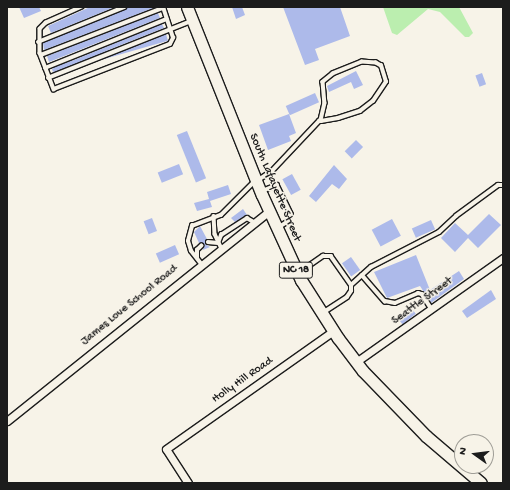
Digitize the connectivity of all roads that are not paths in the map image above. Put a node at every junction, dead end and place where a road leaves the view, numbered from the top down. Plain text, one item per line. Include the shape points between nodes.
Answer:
1 (82, 7) edge
2 (124, 7) edge
3 (163, 7) edge
4 (187, 7) edge
5 (167, 19) junction
6 (192, 21) junction
7 (171, 29) junction
8 (38, 42) junction
9 (41, 55) junction
10 (45, 68) junction
11 (48, 78) junction
12 (321, 121) junction
13 (258, 184) junction
14 (503, 185) edge
15 (269, 212) junction
16 (214, 216) junction
17 (277, 229) junction
18 (208, 242) dead end
19 (220, 245) junction
20 (201, 246) dead end
21 (503, 258) edge
22 (199, 261) junction
23 (298, 274) junction
24 (362, 274) junction
25 (351, 285) junction
26 (432, 309) junction
27 (322, 313) junction
28 (333, 331) junction
29 (356, 362) junction
30 (7, 421) edge
31 (188, 483) edge
32 (481, 483) edge

1 - 8 lane via 43,24
2 - 8 lane
3 - 5 lane
3 - 9 lane
4 - 6 main road, South Lafayette Street / NC 18
5 - 7 lane
5 - 10 lane
6 - 7 lane
6 - 13 main road, South Lafayette Street / NC 18
7 - 11 lane
7 - 11 lane via 173,38 170,44 59,89 54,89
8 - 9 lane
9 - 10 lane
10 - 11 lane
12 - 12 lane via 360,111 373,101 386,82 381,66 362,62 333,74 323,82 325,103
12 - 13 lane via 297,142
13 - 15 main road, South Lafayette Street / NC 18
13 - 16 lane via 221,215
13 - 17 lane via 277,185 291,214 288,222
14 - 24 lane via 498,185 439,232
15 - 17 main road, South Lafayette Street / NC 18
15 - 19 street, James Love School Road
16 - 19 lane
16 - 22 lane via 198,223 189,232 191,251
17 - 23 main road, South Lafayette Street / NC 18
18 - 19 lane
19 - 22 street, James Love School Road
20 - 22 lane via 197,250
21 - 26 street, Seattle Street
22 - 30 street, James Love School Road
23 - 25 lane via 328,255
23 - 27 main road, South Lafayette Street / NC 18
24 - 25 lane
24 - 26 lane via 385,300 395,303 418,293 422,294
25 - 27 lane via 351,291 347,296
26 - 29 street, Seattle Street
27 - 28 main road, South Lafayette Street / NC 18
28 - 29 main road, South Lafayette Street / NC 18
28 - 31 street, Holly Hill Road via 166,449
29 - 32 main road, South Lafayette Street / NC 18 via 426,436

